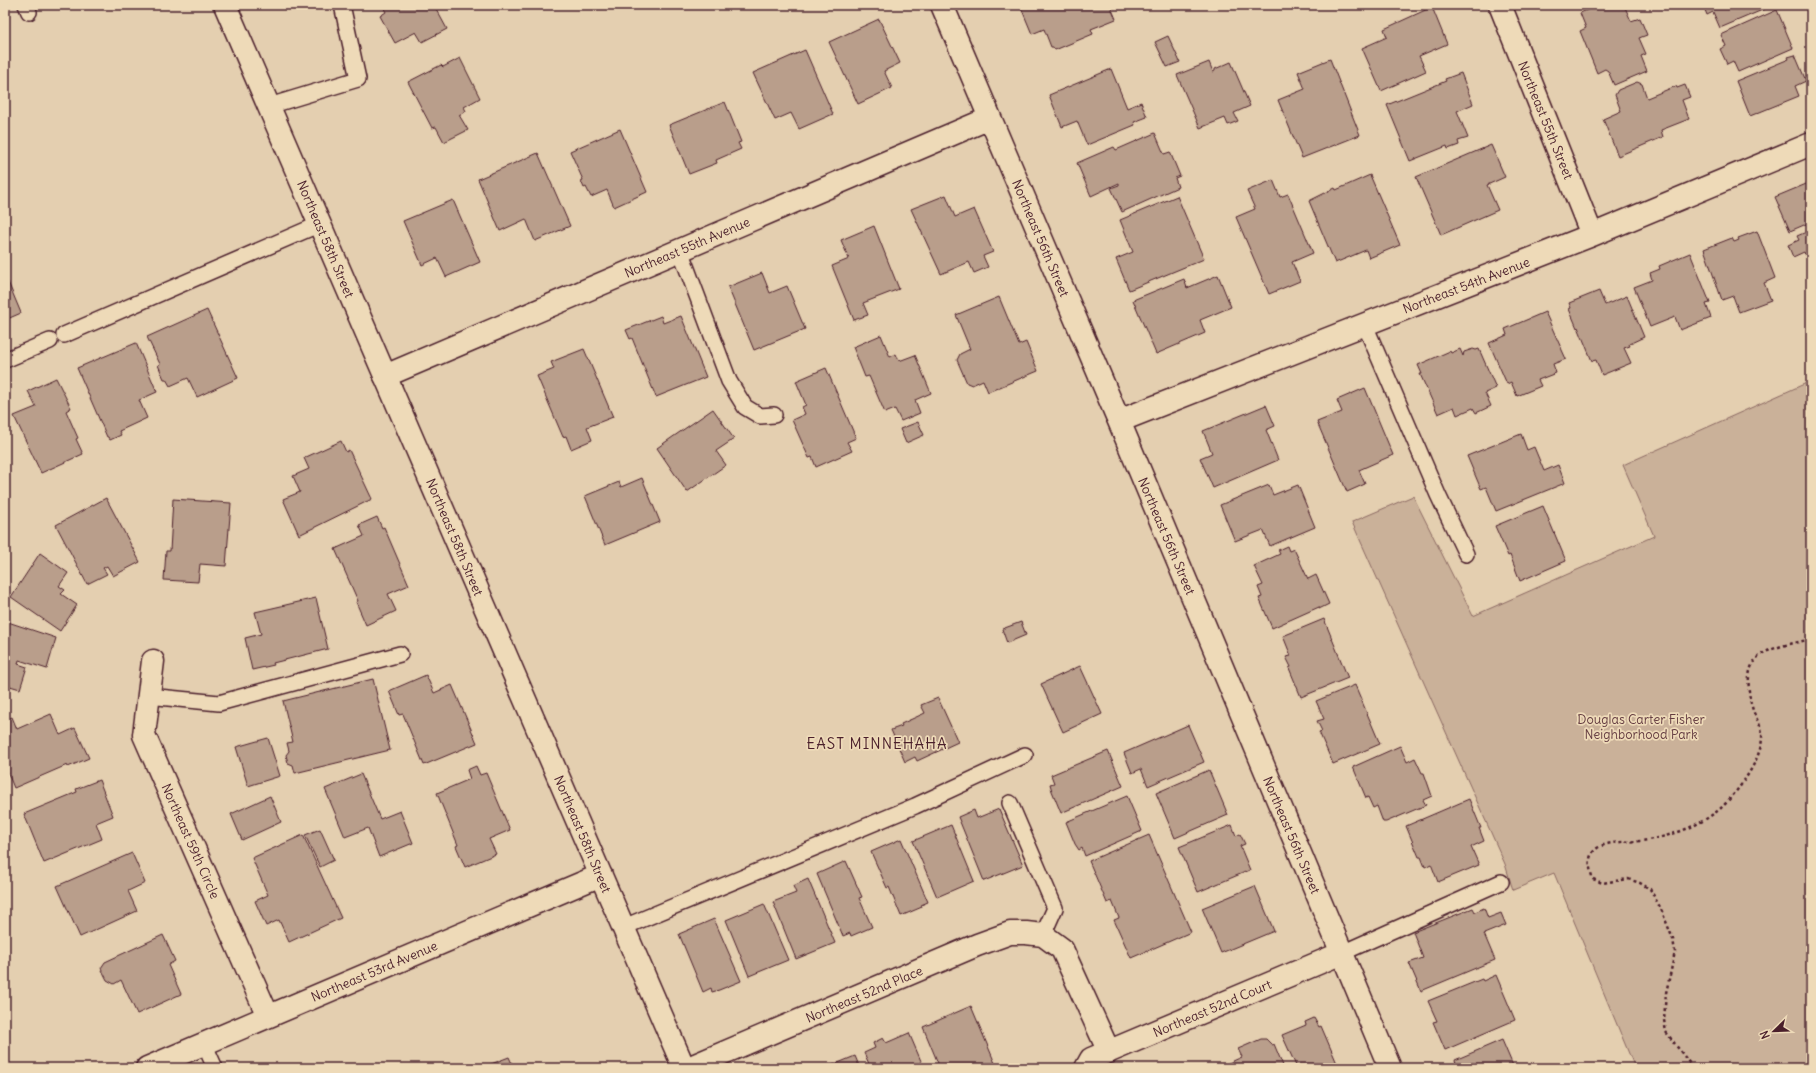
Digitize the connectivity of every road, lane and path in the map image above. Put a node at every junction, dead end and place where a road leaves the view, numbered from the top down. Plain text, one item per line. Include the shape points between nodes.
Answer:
1 (225, 5) edge
2 (342, 5) edge
3 (942, 5) edge
4 (1500, 5) edge
5 (269, 106) junction
6 (990, 118) junction
7 (1811, 144) edge
8 (320, 224) junction
9 (1592, 235) junction
10 (680, 250) junction
11 (1365, 325) junction
12 (64, 336) dead end
13 (50, 341) dead end
14 (5, 360) edge
15 (385, 376) junction
16 (774, 415) dead end
17 (1119, 421) junction
18 (1466, 554) dead end
19 (1811, 639) edge
20 (400, 654) dead end
21 (152, 661) dead end
22 (148, 696) junction
23 (1025, 755) dead end
24 (1010, 802) dead end
25 (601, 875) junction
26 (1501, 882) dead end
27 (624, 927) junction
28 (1043, 935) junction
29 (1342, 953) junction
30 (268, 1016) junction
31 (204, 1043) junction
32 (1109, 1052) junction
33 (147, 1068) edge
34 (216, 1068) edge
35 (684, 1068) edge
36 (688, 1068) edge
37 (1086, 1068) edge
38 (1390, 1068) edge
39 (1693, 1068) edge

1 - 5 street, Northeast 58th Street
2 - 5 lane via 358,79
3 - 6 street, Northeast 56th Street
4 - 9 street, Northeast 55th Street
5 - 8 street, Northeast 58th Street
6 - 10 street, Northeast 55th Avenue
6 - 17 street, Northeast 56th Street
7 - 9 street, Northeast 54th Avenue
8 - 12 lane
8 - 15 street, Northeast 58th Street
9 - 11 street, Northeast 54th Avenue
10 - 15 street, Northeast 55th Avenue
10 - 16 lane via 729,381 745,407 760,416
11 - 17 street, Northeast 54th Avenue
11 - 18 lane
13 - 14 lane
15 - 25 street, Northeast 58th Street
17 - 29 street, Northeast 56th Street
19 - 39 path via 1766,651 1756,658 1750,670 1752,709 1762,732 1760,750 1751,771 1722,807 1703,822 1675,833 1611,844 1598,848 1590,855 1589,869 1593,879 1602,883 1628,879 1640,883 1650,890 1661,909 1673,939 1675,952 1666,993 1666,1032
20 - 22 lane via 219,703
21 - 22 street, Northeast 59th Circle
22 - 30 street, Northeast 59th Circle via 144,735
23 - 27 lane via 915,806
24 - 28 lane via 1055,908
25 - 27 street, Northeast 58th Street
25 - 30 street, Northeast 53rd Avenue
26 - 29 lane
27 - 35 street, Northeast 58th Street
28 - 32 street via 1062,948
28 - 36 street, Northeast 52nd Place via 1010,933 977,945
29 - 32 street, Northeast 52nd Court
29 - 38 street, Northeast 56th Street
30 - 31 street, Northeast 53rd Avenue
31 - 33 street, Northeast 53rd Avenue
31 - 34 lane
32 - 37 street, Northeast 52nd Court via 1091,1059

